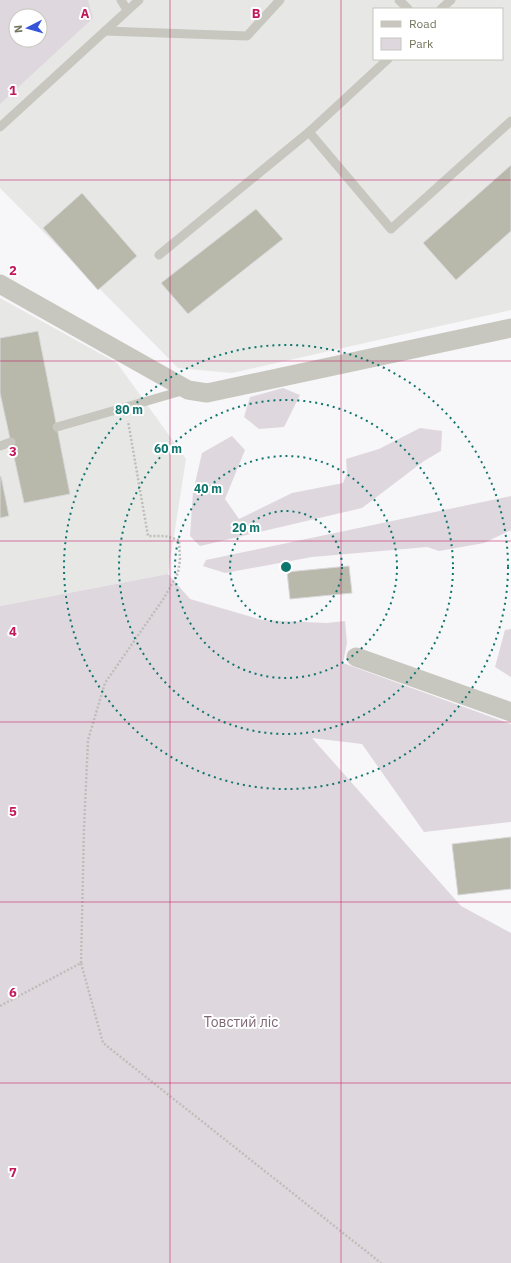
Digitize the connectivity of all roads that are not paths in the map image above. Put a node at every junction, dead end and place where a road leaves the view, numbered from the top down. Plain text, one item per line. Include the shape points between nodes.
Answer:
1 (121, 0) edge
2 (139, 0) edge
3 (280, 0) edge
4 (399, 0) edge
5 (451, 0) edge
6 (407, 8) edge
7 (442, 8) edge
8 (127, 10) junction
9 (105, 31) junction
10 (387, 60) edge
11 (510, 124) edge
12 (0, 127) edge
13 (310, 132) junction
14 (159, 255) dead end
15 (0, 284) edge
16 (511, 328) edge
17 (188, 390) junction
18 (57, 427) dead end
19 (10, 442) dead end
20 (0, 446) edge
21 (356, 657) dead end
22 (511, 712) edge

1 - 8 lane
2 - 8 lane
3 - 9 lane via 247,36
4 - 6 lane
5 - 7 lane
8 - 9 lane
9 - 12 lane
10 - 13 lane
11 - 13 lane via 391,229
13 - 14 lane
15 - 17 street
16 - 17 street via 207,393
17 - 18 lane
19 - 20 lane
21 - 22 street

